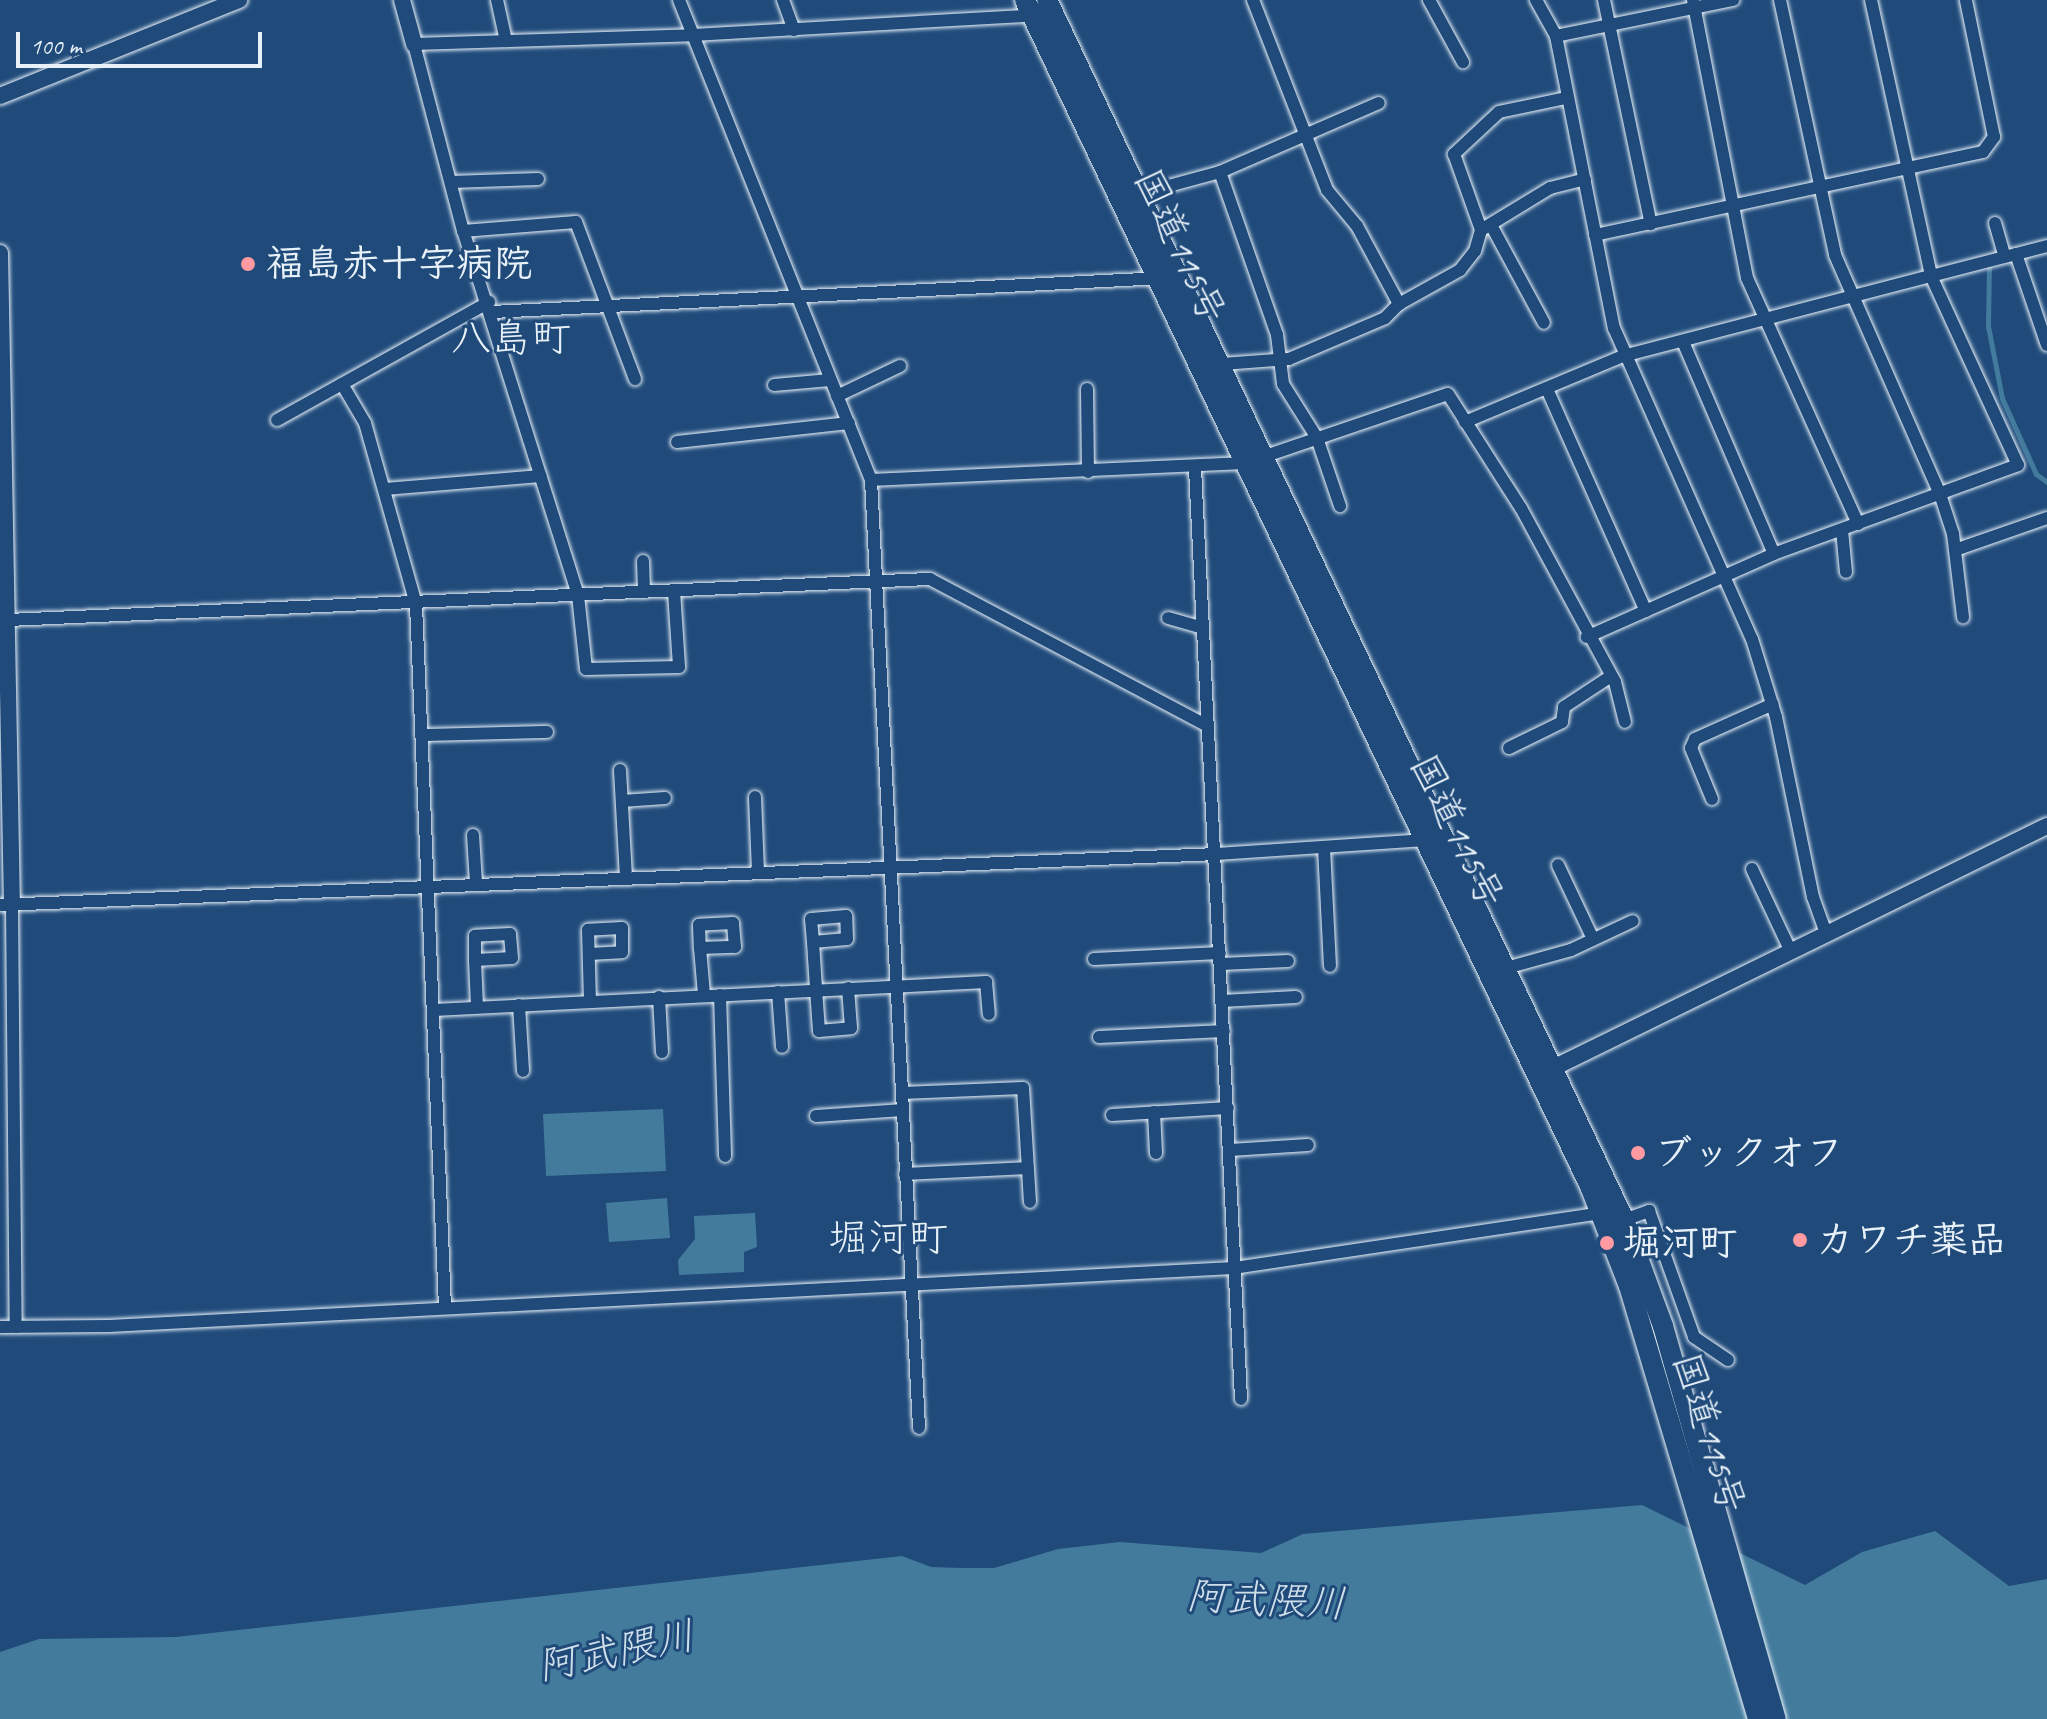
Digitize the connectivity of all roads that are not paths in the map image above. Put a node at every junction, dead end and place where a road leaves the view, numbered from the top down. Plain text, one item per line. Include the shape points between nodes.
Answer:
1 (238, 0) edge
2 (402, 0) edge
3 (497, 0) edge
4 (679, 0) edge
5 (783, 0) edge
6 (1253, 0) edge
7 (1429, 0) edge
8 (1536, 0) edge
9 (1604, 0) edge
10 (1733, 0) edge
11 (1780, 0) edge
12 (1871, 0) edge
13 (1966, 0) edge
14 (1694, 3) edge
15 (1039, 7) edge
16 (1610, 25) junction
17 (794, 30) junction
18 (693, 35) junction
19 (1556, 36) junction
20 (506, 41) junction
21 (414, 44) junction
22 (1463, 62) dead end
23 (0, 96) edge
24 (1566, 98) junction
25 (1379, 103) dead end
26 (1308, 135) junction
27 (1909, 167) junction
28 (1220, 172) junction
29 (538, 179) dead end
30 (1585, 179) junction
31 (451, 182) junction
32 (1818, 186) junction
33 (1139, 194) junction
34 (1733, 207) junction
35 (1995, 223) dead end
36 (1651, 224) junction
37 (1486, 228) junction
38 (463, 231) junction
39 (1595, 235) junction
40 (2047, 246) edge
41 (0, 253) edge
42 (2010, 256) junction
43 (1168, 276) junction
44 (1931, 276) junction
45 (798, 295) junction
46 (1850, 297) junction
47 (1399, 304) junction
48 (491, 307) junction
49 (608, 309) junction
50 (1767, 321) junction
51 (1544, 323) dead end
52 (1684, 344) junction
53 (2047, 345) edge
54 (1280, 356) junction
55 (1623, 356) junction
56 (1222, 364) junction
57 (900, 366) dead end
58 (635, 379) dead end
59 (830, 380) junction
60 (342, 384) junction
61 (774, 385) dead end
62 (1087, 389) dead end
63 (1547, 389) junction
64 (837, 396) junction
65 (277, 420) dead end
66 (1465, 422) junction
67 (849, 423) junction
68 (1317, 438) junction
69 (677, 442) dead end
70 (1255, 460) junction
71 (1195, 468) junction
72 (1088, 472) junction
73 (540, 476) junction
74 (871, 480) junction
75 (385, 489) junction
76 (1941, 497) junction
77 (1340, 506) dead end
78 (2047, 518) edge
79 (1858, 524) junction
80 (1842, 530) junction
81 (1955, 550) junction
82 (1774, 554) junction
83 (643, 561) dead end
84 (1846, 572) dead end
85 (1725, 578) junction
86 (878, 579) junction
87 (674, 591) junction
88 (644, 592) junction
89 (578, 595) junction
90 (416, 604) junction
91 (1646, 611) junction
92 (1963, 617) dead end
93 (1168, 618) dead end
94 (8, 620) junction
95 (1203, 628) junction
96 (1587, 637) junction
97 (1611, 676) junction
98 (1773, 704) junction
99 (1625, 722) dead end
100 (1208, 726) junction
101 (547, 732) dead end
102 (422, 735) junction
103 (1509, 748) dead end
104 (620, 770) dead end
105 (755, 797) dead end
106 (665, 798) dead end
107 (1712, 799) dead end
108 (622, 801) junction
109 (2047, 826) edge
110 (473, 835) dead end
111 (1433, 838) junction
112 (1324, 848) junction
113 (1215, 854) junction
114 (1558, 865) dead end
115 (889, 867) junction
116 (1752, 869) dead end
117 (758, 871) junction
118 (626, 879) junction
119 (476, 883) junction
120 (429, 885) junction
121 (6, 905) edge
122 (1633, 921) dead end
123 (1827, 936) junction
124 (1593, 939) junction
125 (813, 942) dead end
126 (700, 948) dead end
127 (1791, 952) junction
128 (589, 954) dead end
129 (1220, 958) junction
130 (1094, 959) dead end
131 (475, 960) dead end
132 (1288, 961) dead end
133 (1330, 966) dead end
134 (1506, 968) junction
135 (897, 985) junction
136 (848, 988) junction
137 (816, 989) junction
138 (778, 992) junction
139 (704, 995) junction
140 (720, 995) junction
141 (659, 997) junction
142 (1296, 997) dead end
143 (590, 1001) junction
144 (1222, 1001) junction
145 (519, 1005) junction
146 (477, 1006) junction
147 (434, 1010) junction
148 (989, 1014) dead end
149 (1224, 1031) junction
150 (1099, 1037) dead end
151 (782, 1047) dead end
152 (662, 1052) dead end
153 (523, 1071) dead end
154 (1545, 1072) junction
155 (902, 1093) junction
156 (1228, 1108) junction
157 (903, 1110) junction
158 (1154, 1112) junction
159 (1112, 1115) dead end
160 (816, 1116) dead end
161 (1308, 1145) dead end
162 (1230, 1150) junction
163 (1156, 1153) dead end
164 (725, 1156) dead end
165 (1028, 1168) junction
166 (905, 1174) junction
167 (1030, 1202) dead end
168 (1600, 1213) junction
169 (1624, 1220) junction
170 (1234, 1268) junction
171 (910, 1286) junction
172 (445, 1308) junction
173 (0, 1327) edge
174 (16, 1327) junction
175 (1728, 1360) dead end
176 (1670, 1384) junction
177 (1241, 1399) dead end
178 (919, 1428) dead end
179 (1758, 1719) edge
180 (1776, 1719) edge

1 - 23 street
2 - 21 street
3 - 20 street
4 - 18 street
5 - 17 street
6 - 26 street
7 - 22 street
8 - 19 street
9 - 16 street
10 - 14 street
11 - 32 street
12 - 27 street
13 - 27 street via 1994,137 1983,152
14 - 16 street
14 - 34 street
15 - 17 street
15 - 33 highway, 国道115号
15 - 43 highway, 国道115号
16 - 19 street
16 - 36 street
17 - 18 street
18 - 20 street
18 - 45 street
19 - 24 street
20 - 21 street
21 - 31 street
24 - 30 street
24 - 37 street via 1499,112 1454,154
25 - 26 street
26 - 28 street
26 - 47 street via 1327,190 1357,226
27 - 32 street
27 - 44 street
28 - 33 street
28 - 54 street
29 - 31 street
30 - 37 street via 1550,188
30 - 39 street
31 - 38 street
32 - 34 street
32 - 46 street
33 - 43 highway, 国道115号
34 - 36 street
34 - 50 street via 1747,278
35 - 42 street
36 - 39 street
37 - 47 street via 1460,270
37 - 51 street
38 - 48 street
38 - 49 street via 576,222
39 - 55 street
40 - 42 street
41 - 94 street
42 - 44 street
42 - 53 street
43 - 45 street
43 - 56 highway, 国道115号
43 - 70 highway, 国道115号
44 - 46 street
44 - 76 street via 2018,465
45 - 49 street
45 - 59 street
46 - 50 street
46 - 76 street
47 - 54 street via 1385,318 1336,341 1289,359
48 - 49 street
48 - 60 street
48 - 73 street
49 - 58 street
50 - 52 street
50 - 79 street
52 - 55 street
52 - 82 street
54 - 56 street
54 - 68 street via 1283,384
55 - 63 street
55 - 85 street
56 - 70 highway, 国道115号
57 - 64 street
59 - 61 street
59 - 64 street
60 - 65 street
60 - 75 street via 365,423
62 - 72 street
63 - 66 street
63 - 91 street
64 - 67 street
66 - 68 street via 1448,394
66 - 96 street via 1521,508
67 - 69 street
67 - 74 street
68 - 70 street
68 - 77 street
70 - 71 street
70 - 111 highway, 国道115号
71 - 72 street
71 - 95 street
72 - 74 street
73 - 75 street
73 - 89 street
74 - 86 street
75 - 90 street
76 - 79 street
76 - 81 street
78 - 81 street
79 - 80 street
80 - 82 street
80 - 84 street
81 - 92 street
82 - 85 street
83 - 88 street
85 - 91 street
85 - 98 street
86 - 87 street
86 - 100 street via 930,579
86 - 115 street
87 - 88 street
87 - 89 street via 679,667 586,669
88 - 89 street
89 - 90 street
90 - 94 street
90 - 102 street
91 - 96 street
93 - 95 street
94 - 121 street
95 - 100 street
96 - 97 street
97 - 99 street
97 - 103 street via 1564,707 1562,722
98 - 107 street via 1695,739 1691,748
98 - 123 street via 1813,897
100 - 113 street
101 - 102 street
102 - 120 street
104 - 108 street
105 - 117 street
106 - 108 street
108 - 118 street
109 - 123 street
110 - 119 street
111 - 112 street
111 - 134 highway, 国道115号
111 - 154 highway, 国道115号
112 - 113 street
112 - 133 street
113 - 115 street
113 - 129 street
114 - 124 street
115 - 117 street
115 - 135 street
116 - 127 street
117 - 118 street
118 - 119 street
119 - 120 street
120 - 121 street
120 - 147 street
121 - 174 street
122 - 124 street
123 - 127 street
124 - 134 street
125 - 137 street
126 - 139 street
127 - 154 street
128 - 143 street
129 - 130 street
129 - 132 street
129 - 144 street
131 - 146 street
134 - 154 highway, 国道115号
135 - 136 street
135 - 148 street via 986,982
135 - 155 street
136 - 137 street
136 - 137 street via 851,1028 819,1031
137 - 138 street
138 - 140 street
138 - 151 street
139 - 140 street
139 - 141 street
140 - 164 street
141 - 143 street
141 - 152 street
142 - 144 street
143 - 145 street
144 - 149 street
145 - 146 street
145 - 153 street
146 - 147 street
147 - 172 street
149 - 150 street
149 - 156 street
154 - 168 highway, 国道115号
154 - 169 highway, 国道115号
155 - 157 street
155 - 165 street via 1023,1088
156 - 158 street
156 - 162 street
157 - 160 street
157 - 166 street
158 - 159 street
158 - 163 street
161 - 162 street
162 - 170 street
165 - 166 street
165 - 167 street
166 - 171 street
168 - 170 street
168 - 176 highway, 国道115号
169 - 175 street via 1649,1211 1694,1337
169 - 176 highway, 国道115号
170 - 171 street
170 - 177 street
171 - 172 street
171 - 178 street
172 - 174 street
173 - 174 street
176 - 179 highway, 国道115号
176 - 180 highway, 国道115号

